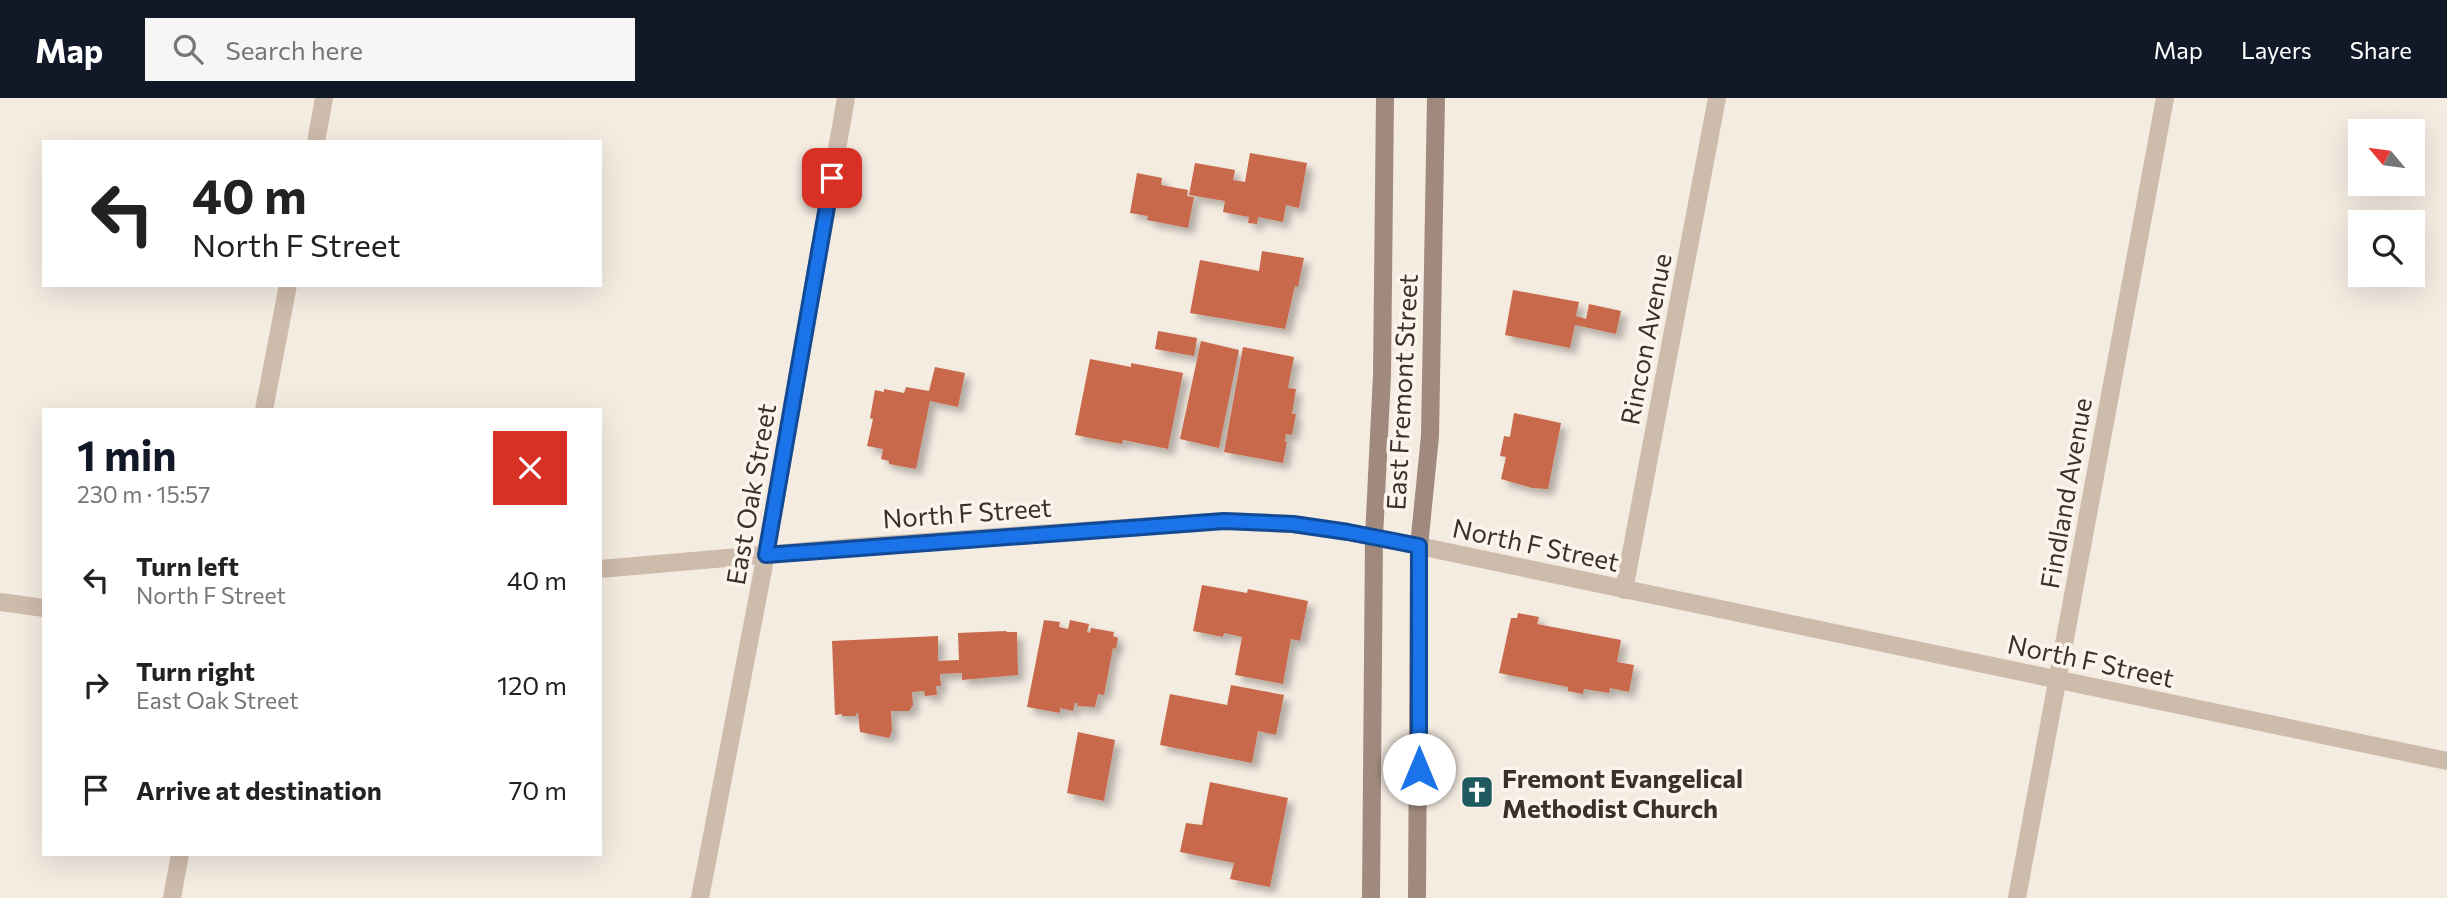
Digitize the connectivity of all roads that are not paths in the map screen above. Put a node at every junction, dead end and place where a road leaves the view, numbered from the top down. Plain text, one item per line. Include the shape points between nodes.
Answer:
1 (324, 98) edge
2 (846, 98) edge
3 (1385, 98) edge
4 (1436, 98) edge
5 (1717, 98) edge
6 (2165, 98) edge
7 (316, 140) edge
8 (288, 287) edge
9 (264, 408) edge
10 (1374, 537) junction
11 (1419, 546) junction
12 (766, 555) junction
13 (602, 569) edge
14 (1624, 590) junction
15 (0, 602) edge
16 (42, 608) edge
17 (2057, 680) junction
18 (2447, 761) edge
19 (180, 856) edge
20 (172, 898) edge
21 (700, 898) edge
22 (1371, 898) edge
23 (1417, 898) edge
24 (2017, 898) edge

1 - 7 street
2 - 12 street, East Oak Street
3 - 10 main road, East Fremont Street via 1382,375
4 - 11 main road, East Fremont Street via 1430,436
5 - 14 street, Rincon Avenue
6 - 17 street, Findland Avenue
8 - 9 street
10 - 11 street, North F Street
10 - 12 street, North F Street via 1293,524 1224,521
10 - 22 main road, East Fremont Street
11 - 14 street, North F Street
11 - 23 main road, East Fremont Street
12 - 13 street, North F Street
12 - 21 street, East Oak Street
14 - 17 street, North F Street
15 - 16 street
17 - 18 street, North F Street
17 - 24 street, Findland Avenue
19 - 20 street

